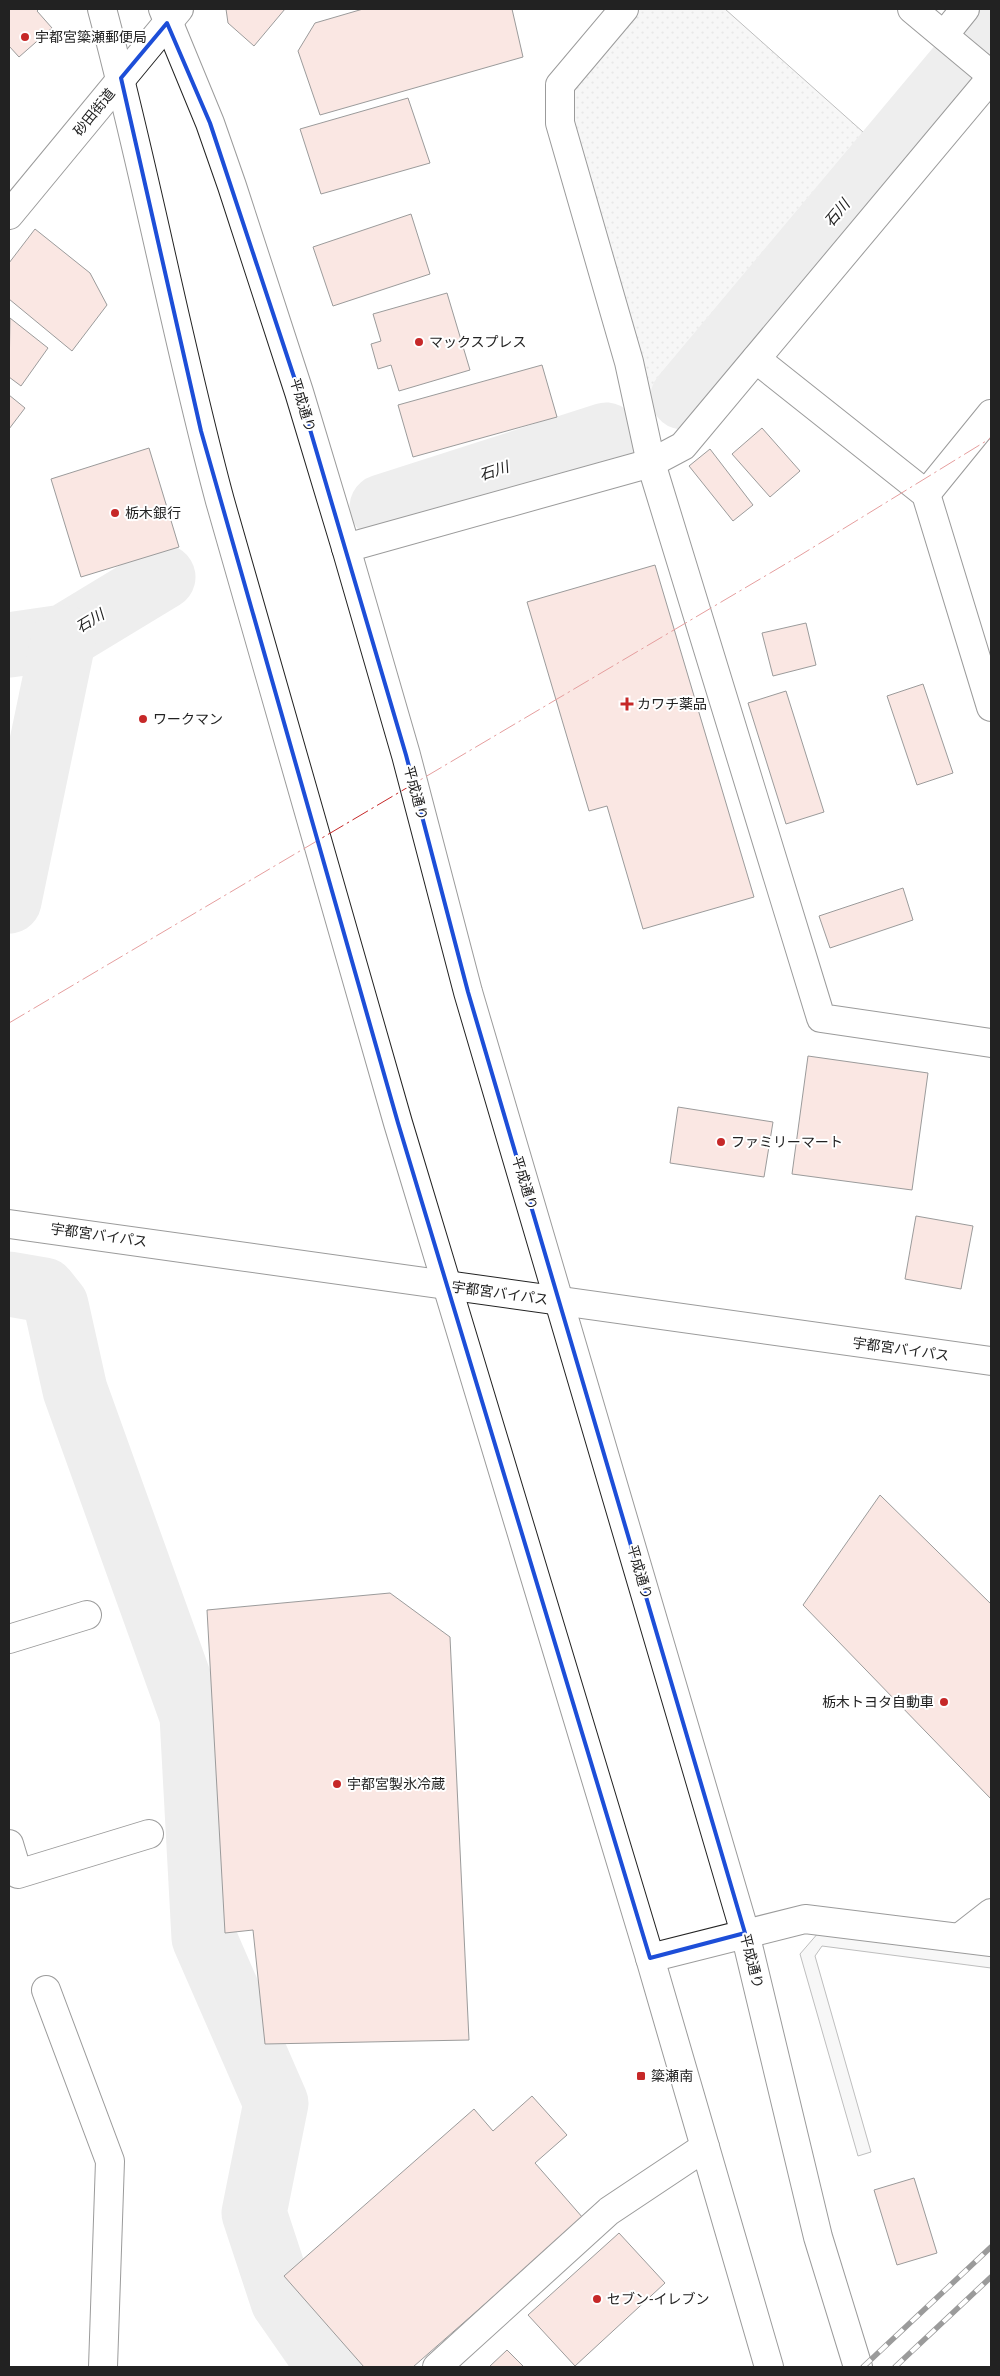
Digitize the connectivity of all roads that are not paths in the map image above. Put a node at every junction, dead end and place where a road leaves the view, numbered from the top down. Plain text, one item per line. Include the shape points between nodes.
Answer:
1 (102, 9) edge
2 (624, 9) edge
3 (912, 9) edge
4 (965, 9) edge
5 (170, 14) edge
6 (944, 35) junction
7 (991, 76) edge
8 (121, 78) junction
9 (9, 215) edge
10 (756, 359) junction
11 (991, 414) edge
12 (651, 463) junction
13 (926, 494) junction
14 (346, 548) junction
15 (991, 707) edge
16 (991, 1044) edge
17 (9, 1224) edge
18 (446, 1285) junction
19 (560, 1302) junction
20 (991, 1361) edge
21 (87, 1615) dead end
22 (9, 1639) edge
23 (149, 1834) dead end
24 (9, 1844) edge
25 (991, 1913) edge
26 (745, 1933) junction
27 (959, 1938) junction
28 (991, 1942) edge
29 (650, 1958) junction
30 (46, 1990) dead end
31 (705, 2147) junction
32 (103, 2367) edge
33 (437, 2367) edge
34 (769, 2367) edge
35 (858, 2367) edge

1 - 8 main road
2 - 12 main road via 560,85 560,123 629,362
3 - 6 main road
4 - 6 main road
5 - 8 main road, 砂田街道
5 - 14 main road, 平成通り via 232,186
6 - 7 main road
7 - 10 main road
8 - 9 main road, 砂田街道
8 - 18 main road via 201,431
10 - 12 main road via 683,446
10 - 13 main road
11 - 13 main road
12 - 14 main road
12 - 16 main road via 821,1018
13 - 15 main road
14 - 19 main road, 平成通り via 406,755 468,992
17 - 18 main road, 宇都宮バイパス
18 - 19 main road, 宇都宮バイパス
18 - 29 main road
19 - 20 main road, 宇都宮バイパス
19 - 26 main road, 平成通り
21 - 22 main road
23 - 24 main road via 18,1874
25 - 27 main road
26 - 27 main road via 805,1919
26 - 29 main road
26 - 35 main road, 平成通り via 818,2237
27 - 28 main road
29 - 31 main road
30 - 32 main road via 110,2161
31 - 33 main road via 609,2211
31 - 34 main road

